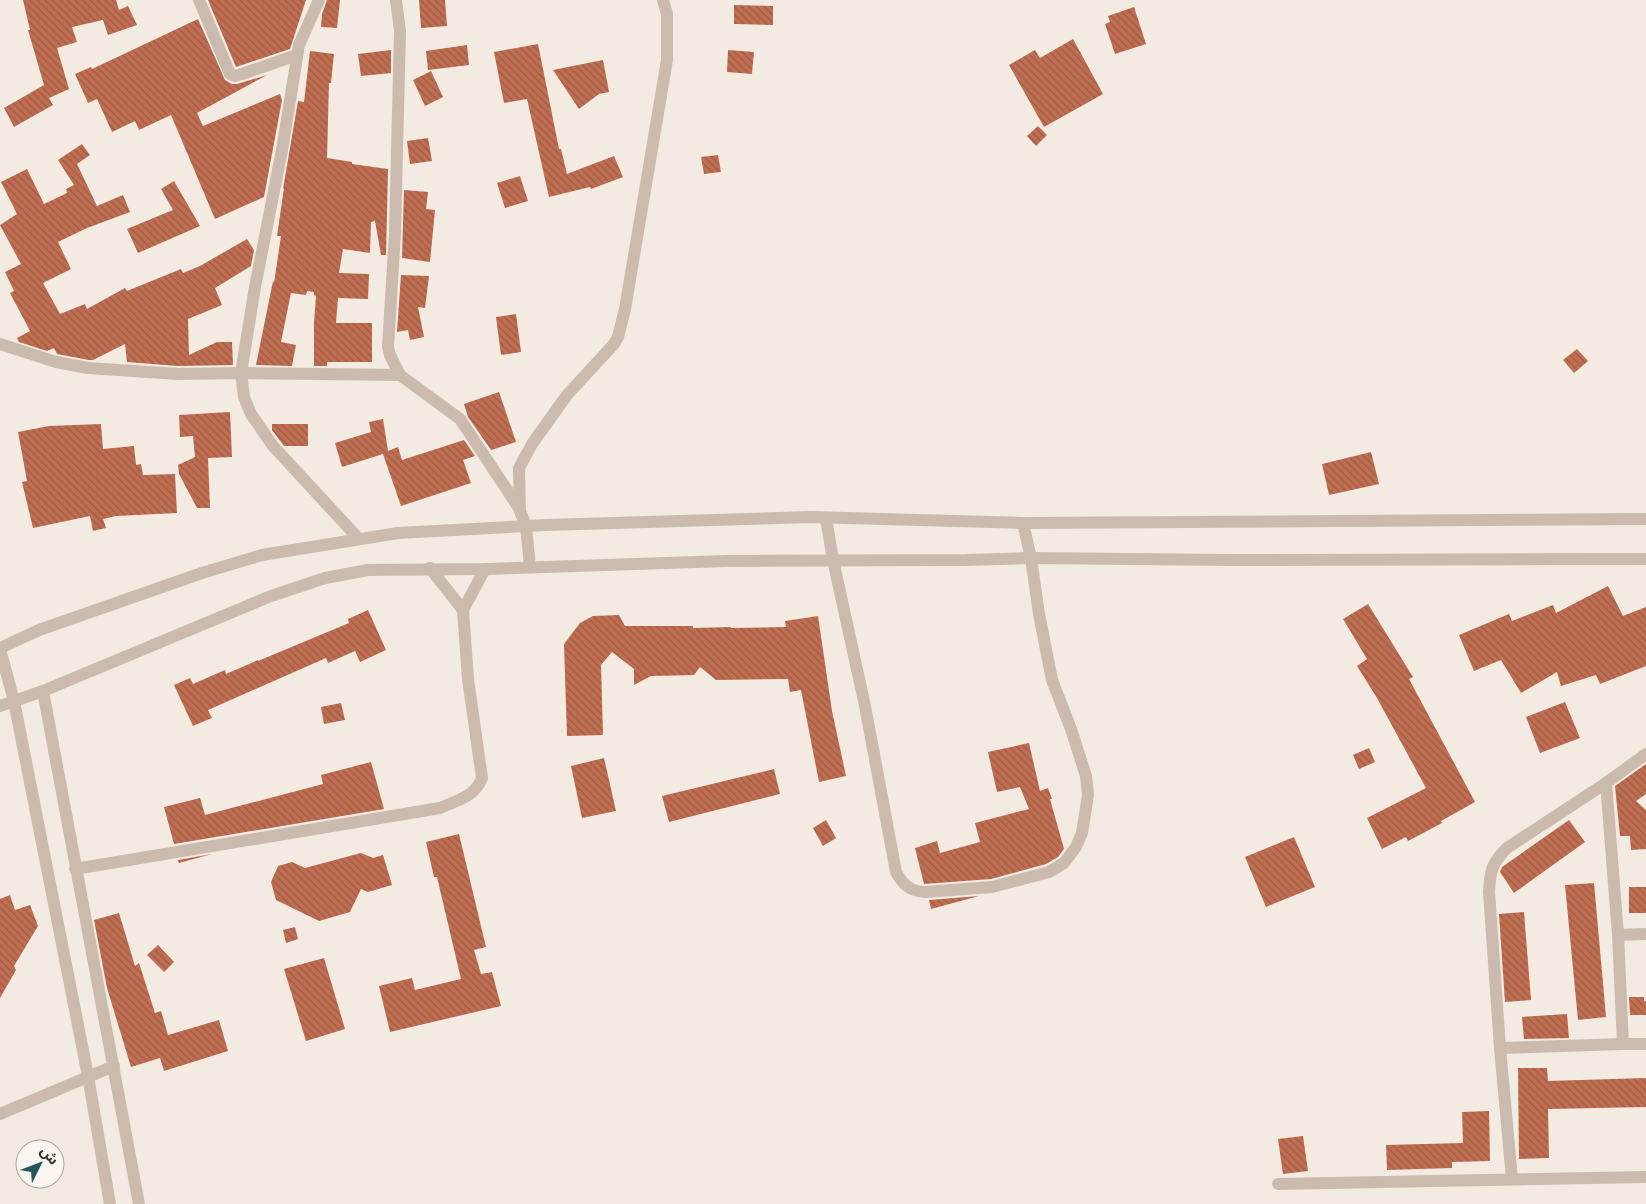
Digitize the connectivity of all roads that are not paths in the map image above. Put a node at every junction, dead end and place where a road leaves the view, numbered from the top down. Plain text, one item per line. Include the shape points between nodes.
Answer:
1 (199, 0) edge
2 (319, 0) edge
3 (396, 0) edge
4 (663, 0) edge
5 (297, 55) junction
6 (0, 344) edge
7 (241, 373) junction
8 (400, 375) junction
9 (520, 511) junction
10 (826, 518) junction
11 (1646, 519) edge
12 (1023, 523) junction
13 (526, 526) junction
14 (359, 539) junction
15 (1031, 558) junction
16 (1646, 559) edge
17 (833, 560) junction
18 (530, 567) junction
19 (430, 568) junction
20 (485, 569) junction
21 (463, 610) junction
22 (0, 648) edge
23 (43, 691) junction
24 (14, 701) junction
25 (0, 706) edge
26 (1646, 754) edge
27 (1606, 783) junction
28 (75, 870) junction
29 (1646, 934) edge
30 (1618, 935) junction
31 (1624, 1044) junction
32 (1646, 1044) edge
33 (1500, 1048) junction
34 (114, 1066) junction
35 (88, 1076) junction
36 (0, 1114) edge
37 (1646, 1176) edge
38 (1512, 1179) junction
39 (1278, 1184) dead end
40 (110, 1204) edge
41 (139, 1204) edge

1 - 5 street via 230,74 235,76
2 - 5 street
3 - 8 street via 400,31 395,233 388,346
4 - 9 street via 667,14 667,60 618,337 567,395 532,444 520,468
5 - 7 street
6 - 7 street via 56,362 88,368 178,374
7 - 8 street
7 - 14 street via 247,405 273,446
8 - 9 street via 460,419
9 - 13 street
10 - 12 street
10 - 13 street
10 - 17 street
11 - 12 street
12 - 15 street
13 - 14 street via 398,532
13 - 18 street
14 - 22 street via 262,555 202,573 39,630
15 - 16 street
15 - 17 street
15 - 17 street via 1052,680 1086,776 1088,795 1082,833 1064,863 1049,872 992,887 925,892 907,887 896,872
17 - 18 street
18 - 20 street
19 - 20 street
19 - 21 street
19 - 23 street via 368,570 325,578 271,596
20 - 21 street
21 - 28 street via 468,679 482,778 472,794 440,808
22 - 24 street
23 - 24 street
23 - 28 street
24 - 25 street
24 - 35 street
26 - 27 street
27 - 30 street
27 - 33 street via 1506,848 1490,873
28 - 34 street
29 - 30 street
30 - 31 street
31 - 32 street
31 - 33 street
33 - 38 street
34 - 35 street
34 - 41 street
35 - 36 street
35 - 40 street
37 - 38 street
38 - 39 street

